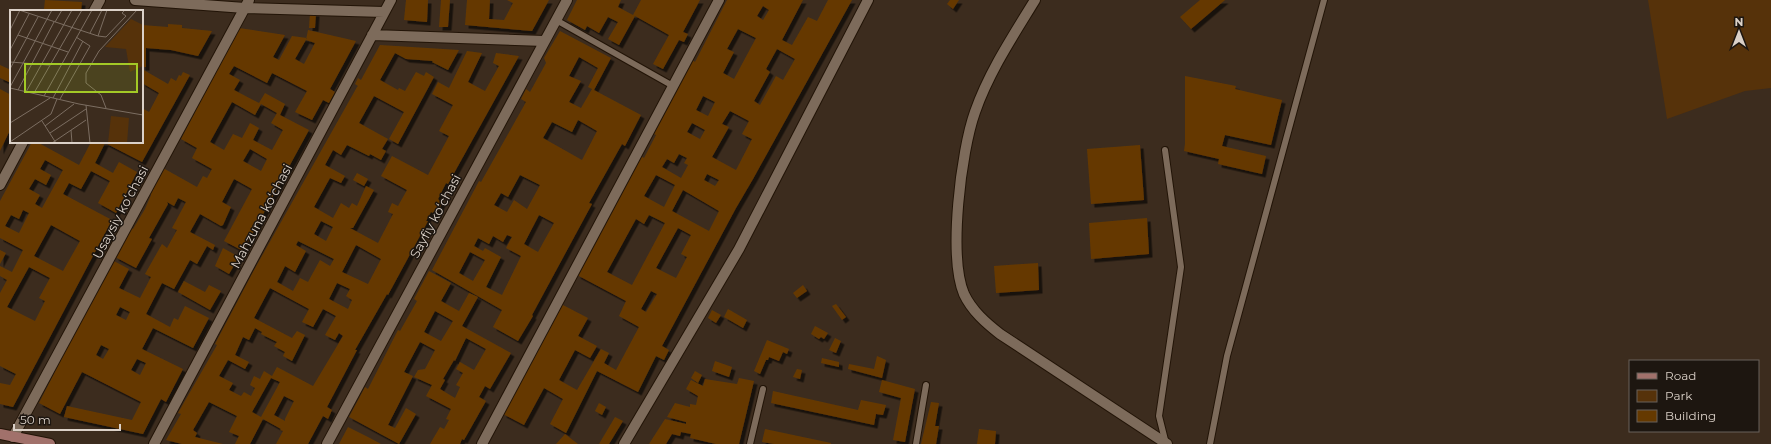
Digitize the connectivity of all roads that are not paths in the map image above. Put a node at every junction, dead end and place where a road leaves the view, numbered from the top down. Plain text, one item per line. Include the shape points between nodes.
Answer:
1 (100, 0) edge
2 (135, 0) edge
3 (391, 0) edge
4 (567, 0) edge
5 (719, 0) edge
6 (868, 0) edge
7 (1035, 0) edge
8 (1324, 0) edge
9 (247, 4) edge
10 (95, 10) edge
11 (384, 12) junction
12 (556, 20) junction
13 (372, 35) junction
14 (544, 42) junction
15 (673, 86) junction
16 (22, 143) edge
17 (1164, 150) dead end
18 (0, 185) edge
19 (926, 385) dead end
20 (762, 389) dead end
21 (0, 434) edge
22 (14, 437) junction
23 (50, 444) edge
24 (154, 444) edge
25 (327, 444) edge
26 (482, 444) edge
27 (624, 444) edge
28 (750, 444) edge
29 (916, 444) edge
30 (1166, 444) edge
31 (1210, 444) edge

1 - 10 street
2 - 9 street
3 - 11 street, Mahzuna koʻchasi
4 - 12 street, Sayfiy koʻchasi
5 - 15 street
6 - 27 street via 740,249
7 - 30 street via 1002,55 968,136 960,185 957,235 958,262 964,294 983,321 1000,334
8 - 31 lane via 1227,356
9 - 11 street
9 - 22 street, Usaysiy koʻchasi
11 - 13 street, Mahzuna koʻchasi
12 - 14 street, Sayfiy koʻchasi
12 - 15 lane
13 - 14 street
13 - 24 street, Mahzuna koʻchasi
14 - 25 street, Sayfiy koʻchasi
15 - 26 street
16 - 18 street
17 - 30 lane via 1181,267 1159,416
19 - 29 lane
20 - 28 lane
21 - 22 main road
22 - 23 main road

